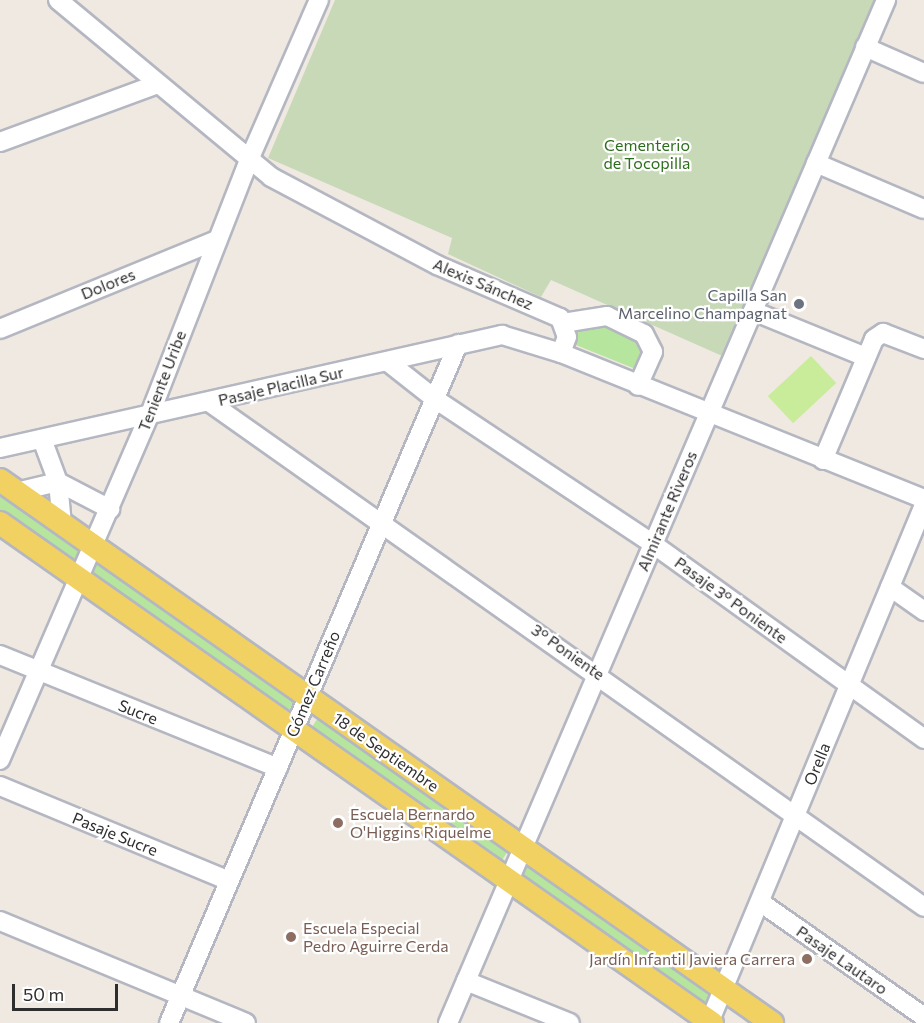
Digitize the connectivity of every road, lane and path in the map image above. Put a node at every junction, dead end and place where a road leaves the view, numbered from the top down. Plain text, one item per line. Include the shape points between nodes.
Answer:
1 (58, 0) edge
2 (319, 0) edge
3 (886, 0) edge
4 (866, 47) junction
5 (924, 73) edge
6 (158, 84) junction
7 (0, 142) edge
8 (249, 160) junction
9 (816, 163) junction
10 (924, 209) edge
11 (217, 240) junction
12 (753, 311) junction
13 (563, 323) junction
14 (0, 328) edge
15 (458, 344) junction
16 (924, 349) edge
17 (561, 353) junction
18 (866, 357) junction
19 (388, 362) junction
20 (638, 386) junction
21 (435, 399) junction
22 (209, 402) junction
23 (150, 414) junction
24 (708, 415) junction
25 (42, 439) junction
26 (0, 448) edge
27 (823, 460) junction
28 (58, 482) junction
29 (8, 486) edge
30 (924, 499) edge
31 (924, 505) edge
32 (110, 508) junction
33 (0, 523) edge
34 (62, 524) junction
35 (381, 524) junction
36 (653, 544) junction
37 (94, 547) junction
38 (80, 578) junction
39 (890, 587) junction
40 (924, 611) edge
41 (0, 655) edge
42 (39, 672) junction
43 (598, 673) junction
44 (849, 685) junction
45 (308, 697) junction
46 (294, 729) junction
47 (924, 739) edge
48 (0, 760) edge
49 (278, 768) junction
50 (0, 786) edge
51 (794, 814) junction
52 (524, 847) junction
53 (510, 879) junction
54 (229, 881) junction
55 (759, 902) junction
56 (924, 906) edge
57 (0, 921) edge
58 (466, 981) junction
59 (723, 989) junction
60 (180, 996) junction
61 (924, 1017) edge
62 (711, 1022) edge
63 (169, 1023) edge
64 (246, 1023) edge
65 (448, 1023) edge
66 (570, 1023) edge
67 (772, 1023) edge

1 - 6 street, Alexis Sánchez
2 - 8 street, Teniente Uribe
3 - 4 street, Almirante Riveros
4 - 5 street
4 - 9 street, Almirante Riveros
6 - 7 street
6 - 8 street, Alexis Sánchez
8 - 11 street, Teniente Uribe
8 - 13 street, Alexis Sánchez via 356,225 552,314
9 - 10 street
9 - 12 street, Almirante Riveros
11 - 14 street, Dolores
11 - 23 street, Teniente Uribe
12 - 18 street
12 - 24 street, Almirante Riveros
13 - 17 street via 567,337
13 - 20 street via 607,316 644,334 653,352
15 - 17 street, Pasaje Placilla Sur via 512,335
15 - 19 street, Pasaje Placilla Sur
15 - 21 street, Gómez Carreño
16 - 18 street via 884,333 874,339
17 - 20 street
18 - 27 street
19 - 21 street, Pasaje 3° Poniente
19 - 22 street, Pasaje Placilla Sur
20 - 24 street
21 - 35 street, Gómez Carreño
21 - 36 street, Pasaje 3° Poniente
22 - 23 street, Pasaje Placilla Sur
22 - 35 street, 3° Poniente
23 - 25 street, Pasaje Placilla Sur
23 - 32 street, Teniente Uribe
24 - 27 street
24 - 36 street, Almirante Riveros
25 - 26 street, Pasaje Placilla Sur
25 - 28 street
27 - 30 street
28 - 29 street
28 - 32 street
28 - 34 street
29 - 34 main road, 18 de Septiembre
31 - 39 street, Orella
32 - 37 street, Teniente Uribe
33 - 38 main road, 18 de Septiembre
34 - 37 main road, 18 de Septiembre
35 - 43 street, 3° Poniente
35 - 45 street, Gómez Carreño
36 - 43 street, Almirante Riveros
36 - 44 street, Pasaje 3° Poniente
37 - 38 street, Teniente Uribe
37 - 45 main road, 18 de Septiembre
38 - 42 street, Teniente Uribe
38 - 46 main road, 18 de Septiembre
39 - 40 street
39 - 44 street, Orella
41 - 42 street, Sucre
42 - 48 street, Teniente Uribe
42 - 49 street, Sucre
43 - 51 street, 3° Poniente
43 - 52 street, Almirante Riveros
44 - 47 street, Pasaje 3° Poniente
44 - 51 street, Orella
45 - 46 street, Gómez Carreño
45 - 52 main road, 18 de Septiembre
46 - 49 street, Gómez Carreño
46 - 53 main road, 18 de Septiembre
49 - 54 street, Gómez Carreño
50 - 54 street, Pasaje Sucre
51 - 55 street, Orella
51 - 56 street, 3° Poniente
52 - 53 street, Almirante Riveros
52 - 59 main road, 18 de Septiembre
53 - 58 street, Almirante Riveros
53 - 62 main road, 18 de Septiembre
54 - 60 street, Gómez Carreño
55 - 59 street, Orella
55 - 61 street, Pasaje Lautaro
57 - 60 street
58 - 65 street, Almirante Riveros
58 - 66 street
59 - 62 street, Orella
59 - 67 main road, 18 de Septiembre
60 - 63 street, Gómez Carreño
60 - 64 street

